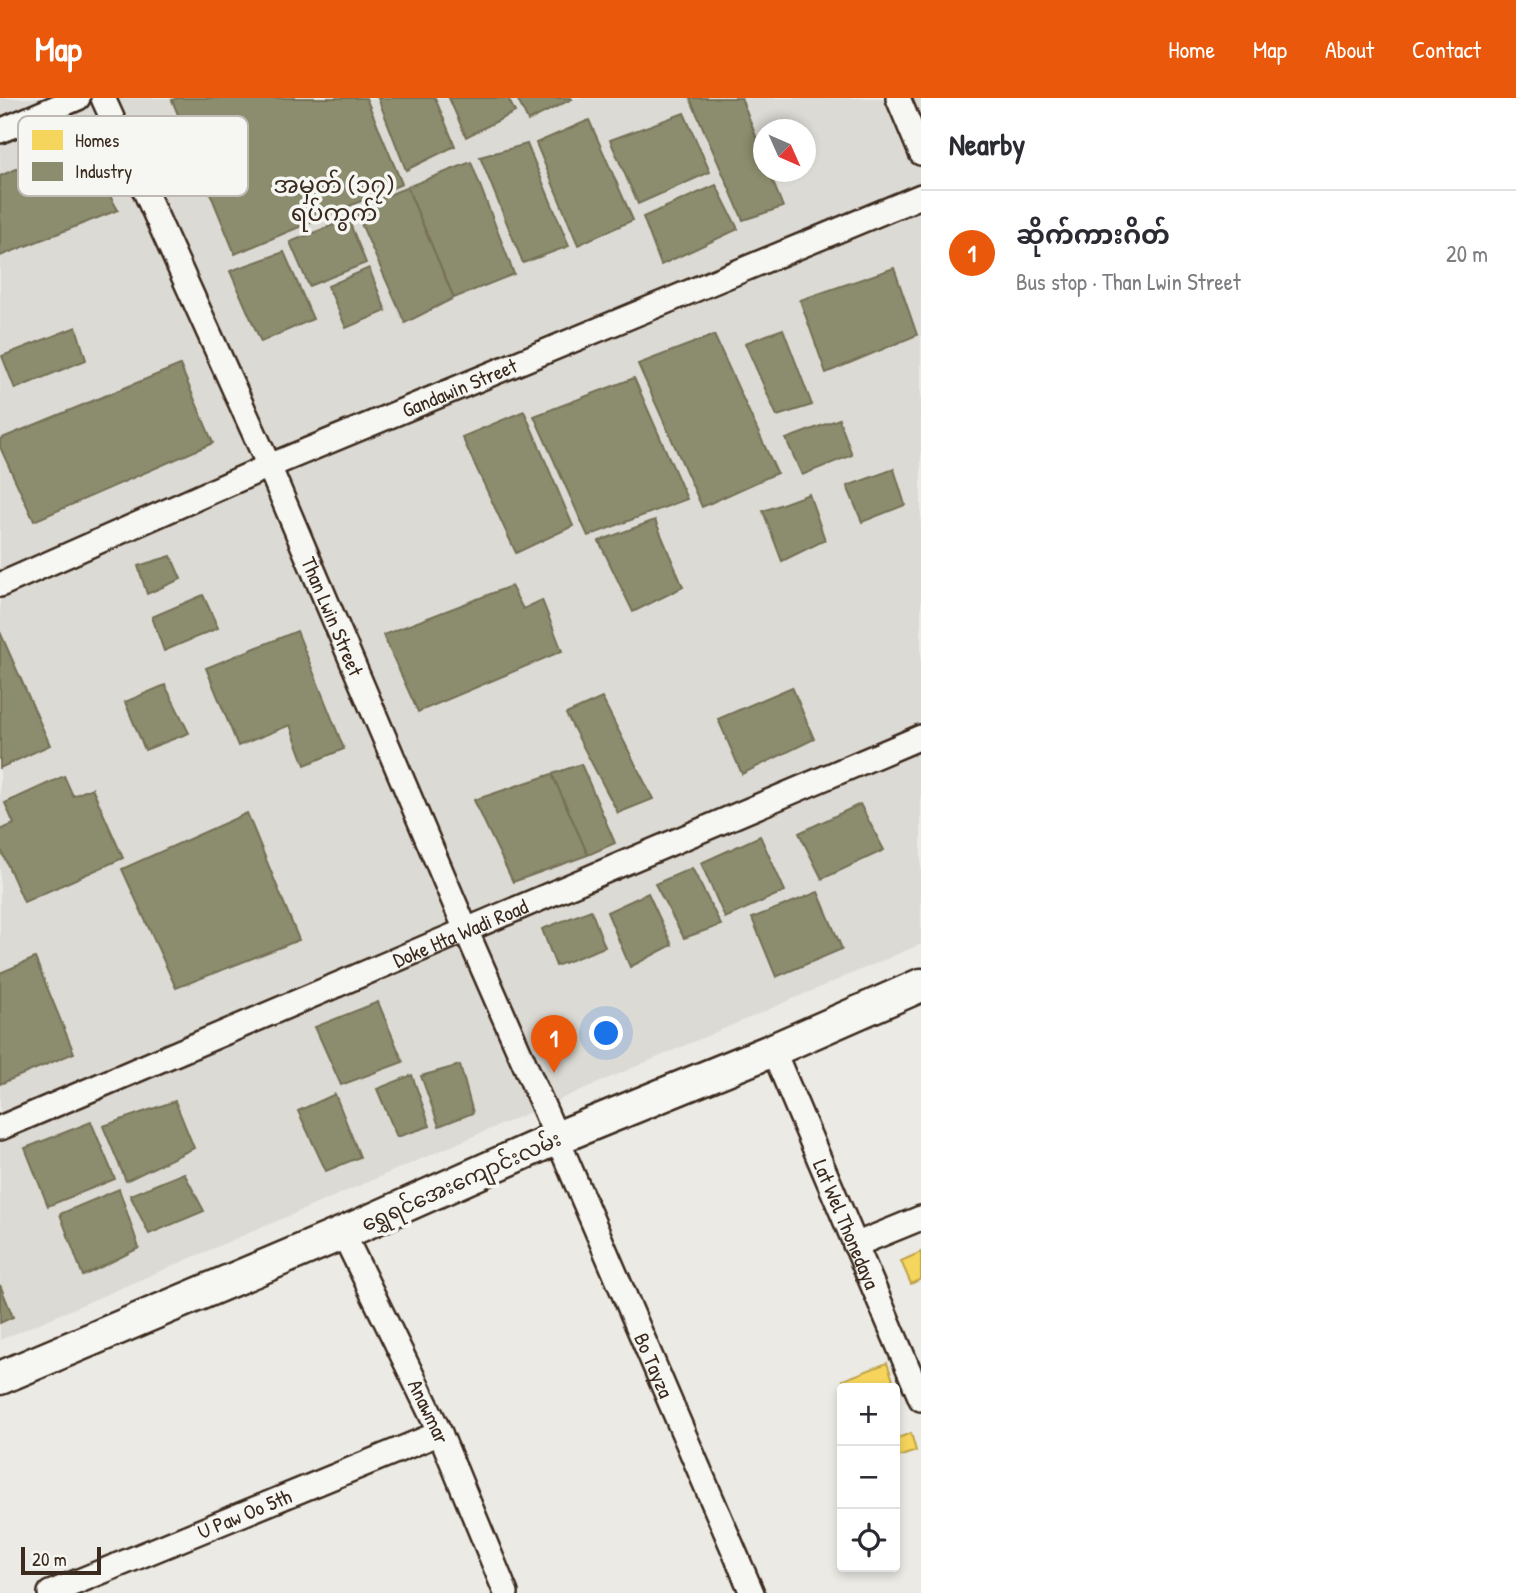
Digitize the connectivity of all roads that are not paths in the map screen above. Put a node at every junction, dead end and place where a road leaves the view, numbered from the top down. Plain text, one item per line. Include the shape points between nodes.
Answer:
1 (78, 98) edge
2 (103, 98) edge
3 (898, 98) edge
4 (35, 116) edge
5 (111, 116) edge
6 (18, 123) edge
7 (0, 131) edge
8 (921, 153) edge
9 (147, 196) edge
10 (921, 196) edge
11 (269, 466) junction
12 (0, 585) edge
13 (921, 737) edge
14 (466, 930) junction
15 (921, 985) edge
16 (773, 1050) junction
17 (0, 1128) edge
18 (557, 1138) junction
19 (921, 1218) edge
20 (344, 1233) junction
21 (855, 1245) junction
22 (0, 1378) edge
23 (921, 1399) edge
24 (440, 1433) junction
25 (50, 1593) edge
26 (506, 1593) edge
27 (752, 1593) edge

1 - 4 street
2 - 5 street, Than Lwin Street
3 - 8 street
6 - 7 street
9 - 11 street, Than Lwin Street
10 - 11 street, Gandawin Street
11 - 12 street, Gandawin Street
11 - 14 street, Than Lwin Street
13 - 14 street, Doke Hta Wadi Road
14 - 17 street, Doke Hta Wadi Road
14 - 18 street, Than Lwin Street
15 - 16 street, ရွှေရင်အေးကျောင်းလမ်း
16 - 18 street, ရွှေရင်အေးကျောင်းလမ်း
16 - 21 street, Lat Wel Thonedaya
18 - 20 street, ရွှေရင်အေးကျောင်းလမ်း
18 - 27 street, Bo Tayza
19 - 21 street
20 - 22 street, ရွှေရင်အေးကျောင်းလမ်း
20 - 24 street, Anawmar
21 - 23 street, Lat Wel Thonedaya
24 - 25 street, U Paw Oo 5th
24 - 26 street, Anawmar

